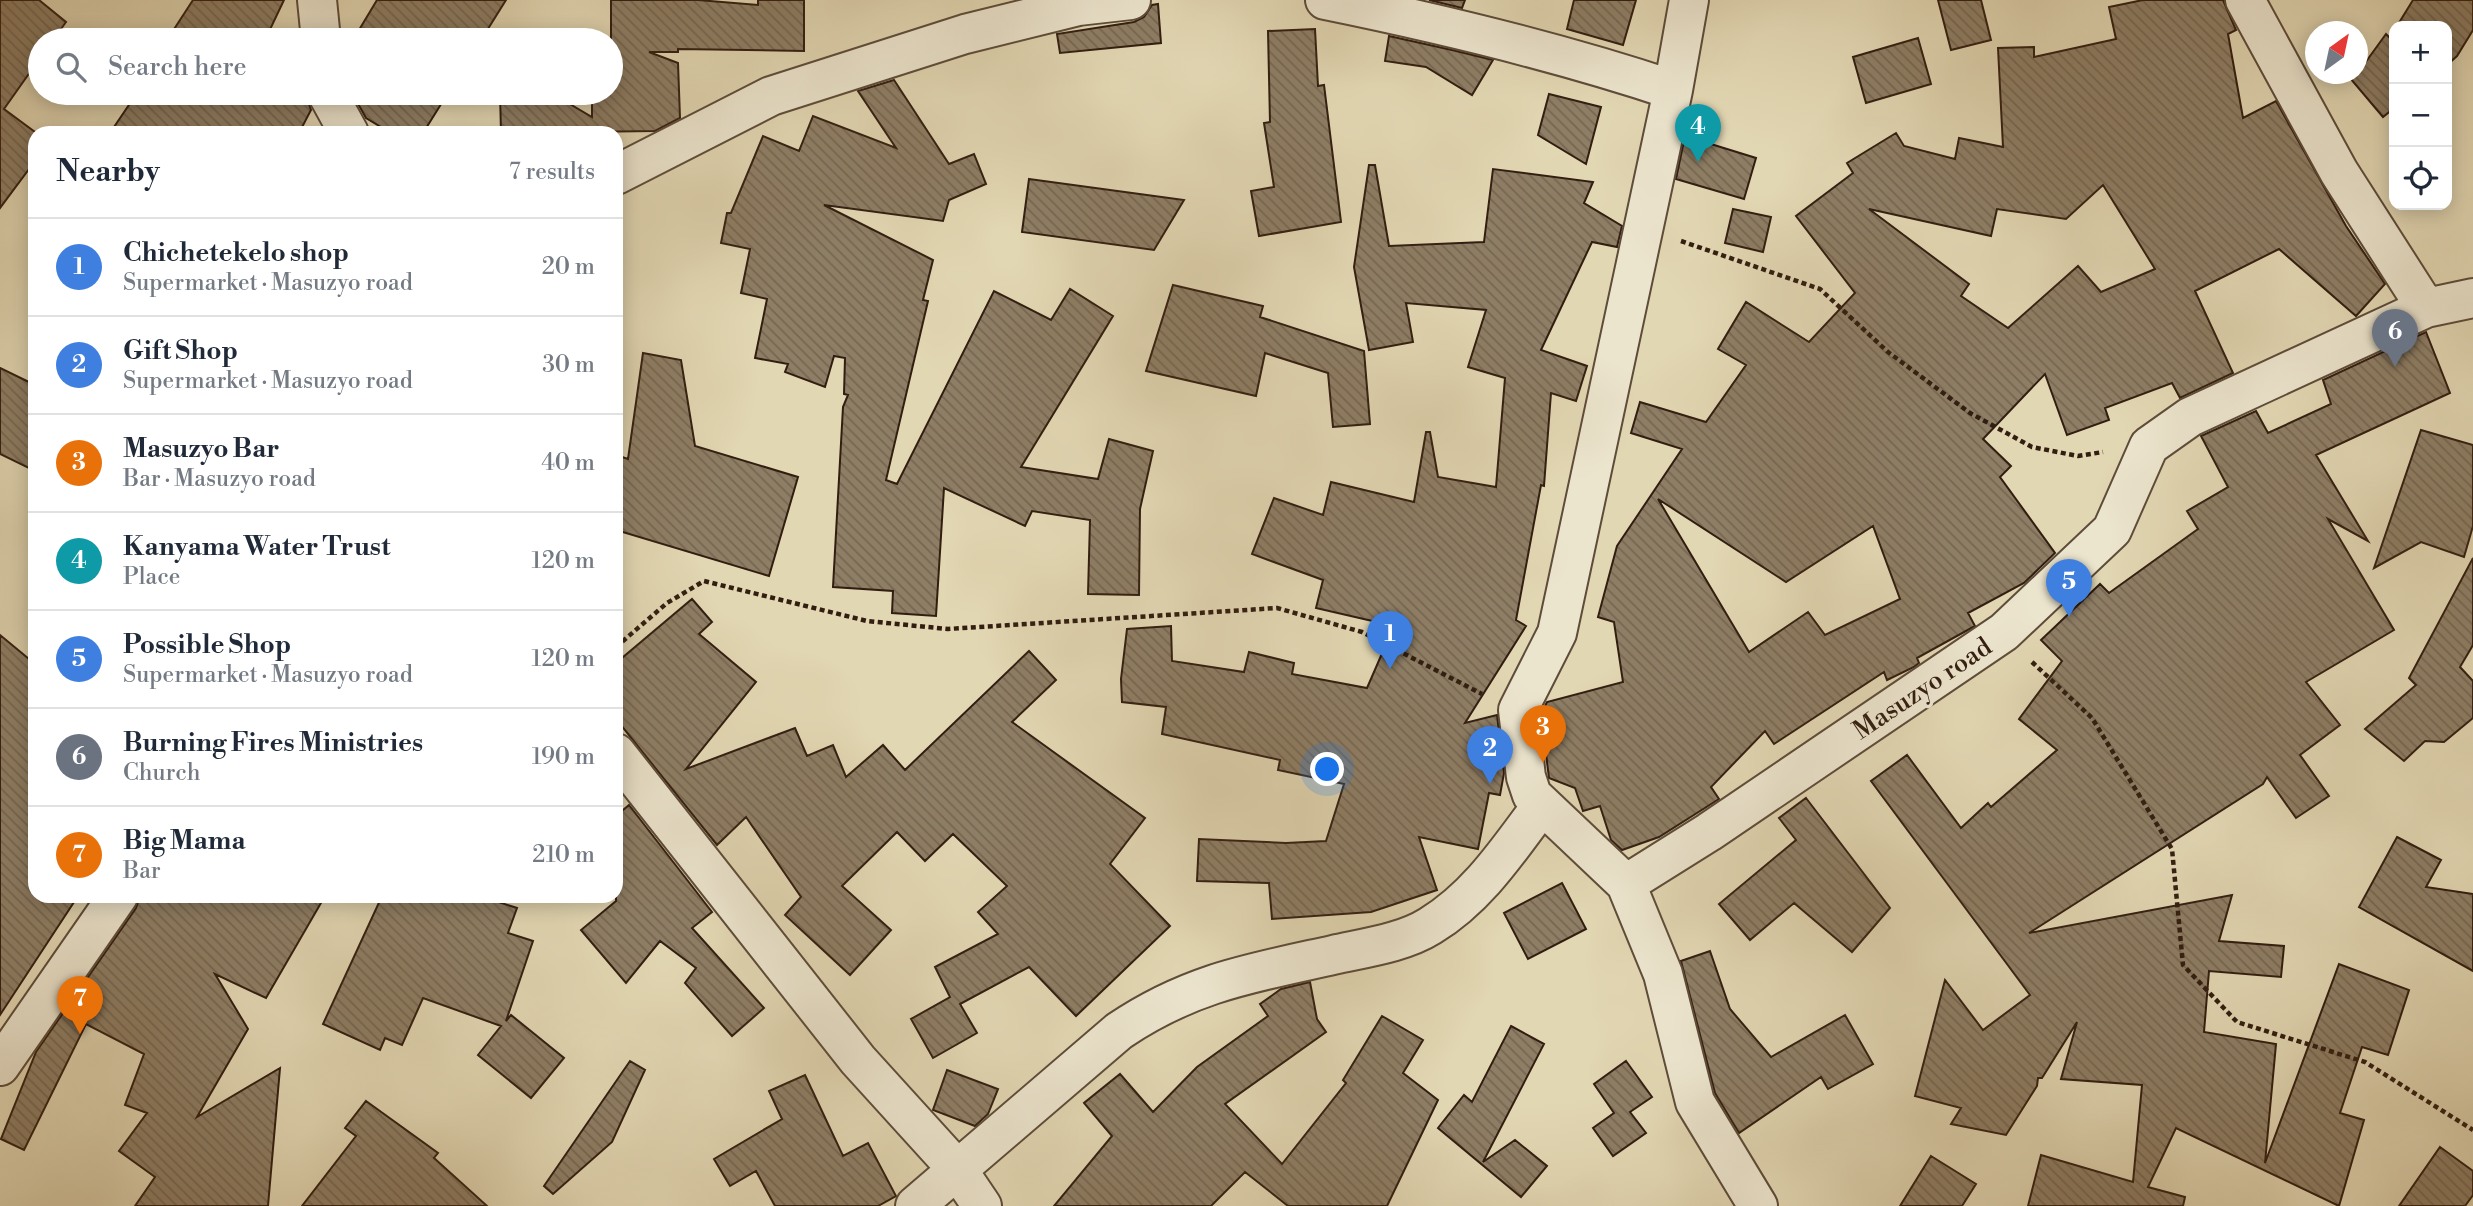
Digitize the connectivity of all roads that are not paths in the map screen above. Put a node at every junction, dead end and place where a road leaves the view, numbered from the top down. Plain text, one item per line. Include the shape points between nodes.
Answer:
1 (317, 0) edge
2 (1131, 0) edge
3 (1325, 0) edge
4 (1689, 0) edge
5 (2245, 0) edge
6 (320, 28) edge
7 (1673, 90) junction
8 (334, 105) edge
9 (345, 126) edge
10 (623, 171) edge
11 (2473, 298) edge
12 (2426, 308) junction
13 (623, 762) edge
14 (1542, 806) junction
15 (1626, 884) junction
16 (113, 903) edge
17 (0, 1066) edge
18 (957, 1170) junction
19 (915, 1206) edge
20 (982, 1206) edge
21 (1758, 1206) edge

1 - 6 street
2 - 10 street via 1077,6 965,34 797,87
3 - 7 street via 1436,22
4 - 7 street
5 - 12 street via 2339,172
7 - 14 street via 1557,633 1518,710 1526,777
8 - 9 street
11 - 12 street
12 - 15 street, Masuzyo road via 2190,417 2149,446 2112,530 2004,632
13 - 18 street via 858,1060
14 - 15 street
14 - 18 street via 1495,869 1429,927 1383,944 1214,982 1152,1009 1119,1031
15 - 21 street via 1663,974 1695,1102
16 - 17 street
18 - 19 street
18 - 20 street

